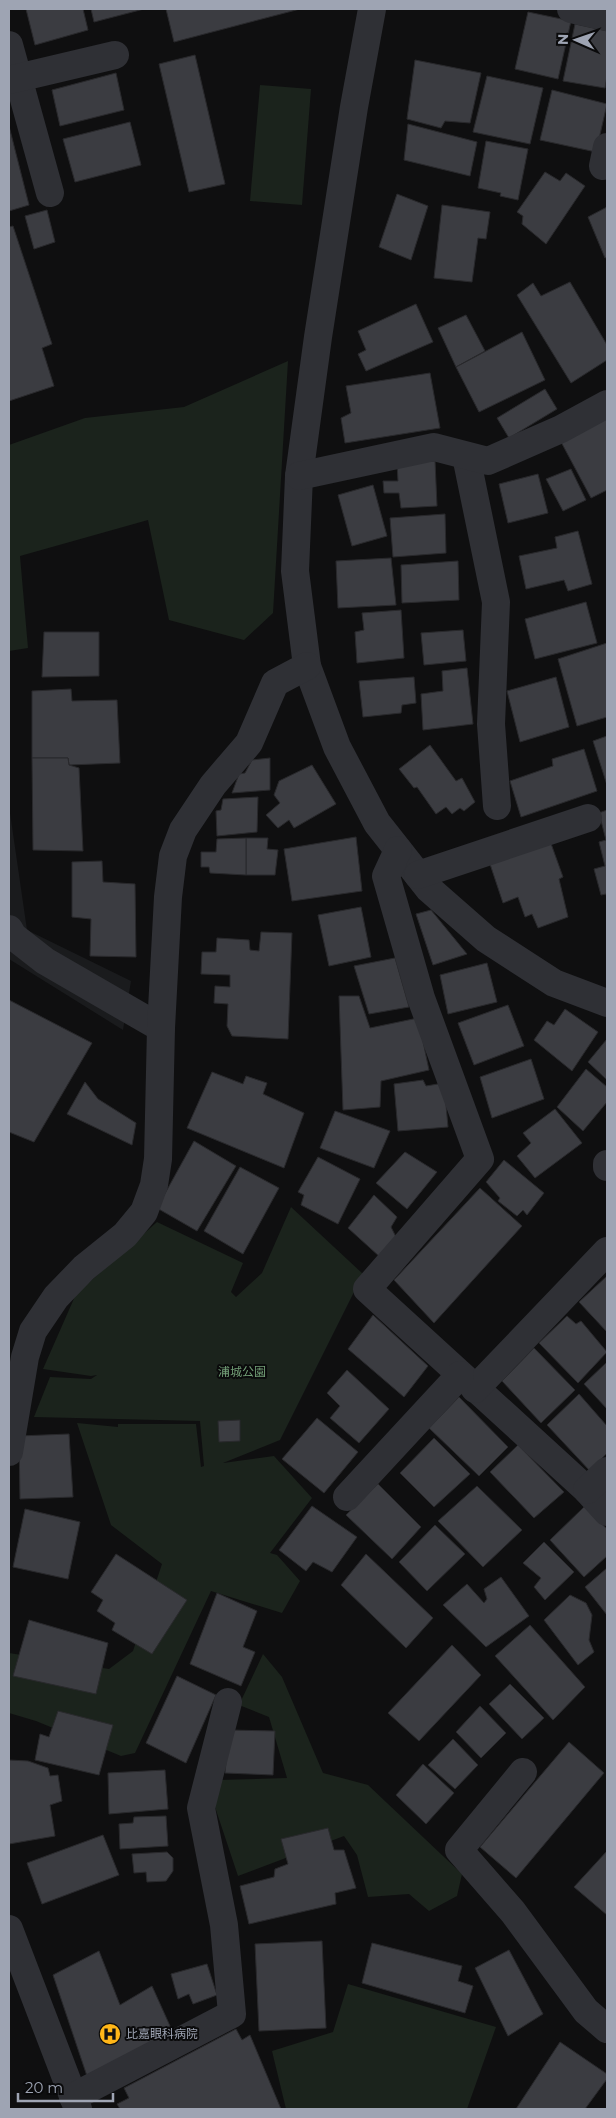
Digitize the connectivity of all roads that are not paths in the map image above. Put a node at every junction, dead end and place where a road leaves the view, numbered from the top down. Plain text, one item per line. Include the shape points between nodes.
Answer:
1 (372, 9) edge
2 (571, 9) edge
3 (607, 17) edge
4 (9, 45) edge
5 (115, 55) dead end
6 (13, 78) edge
7 (50, 193) dead end
8 (607, 404) edge
9 (466, 456) junction
10 (299, 476) junction
11 (307, 666) junction
12 (497, 806) dead end
13 (588, 818) dead end
14 (398, 850) junction
15 (418, 875) junction
16 (9, 929) edge
17 (607, 1003) edge
18 (161, 1028) junction
19 (607, 1251) edge
20 (467, 1382) junction
21 (9, 1452) edge
22 (607, 1471) edge
23 (588, 1490) junction
24 (347, 1497) dead end
25 (607, 1512) edge
26 (228, 1702) dead end
27 (524, 1772) dead end
28 (9, 1928) edge
29 (607, 2029) edge
30 (76, 2103) edge

1 - 10 street via 354,107
2 - 3 street
4 - 6 street
5 - 6 street
6 - 7 street
8 - 9 street via 561,429 488,461
9 - 10 street via 434,447
9 - 12 street via 496,602 491,724
10 - 11 street via 295,571
11 - 14 street via 336,746 377,823
11 - 18 street via 275,683 249,744 213,785 183,830 173,856 169,889
13 - 15 street
14 - 15 street
14 - 20 street via 386,876 421,998 480,1158 368,1289
15 - 17 street via 486,939 554,983
16 - 18 street via 12,936 45,961
18 - 21 street via 158,1159 144,1212 125,1235 84,1268 56,1297 33,1332 25,1357
19 - 20 street
20 - 23 street
20 - 24 street
22 - 23 street
23 - 25 street
26 - 30 street via 201,1808 224,1925 232,2014
27 - 29 street via 459,1850 513,1912 586,2011
28 - 30 street

